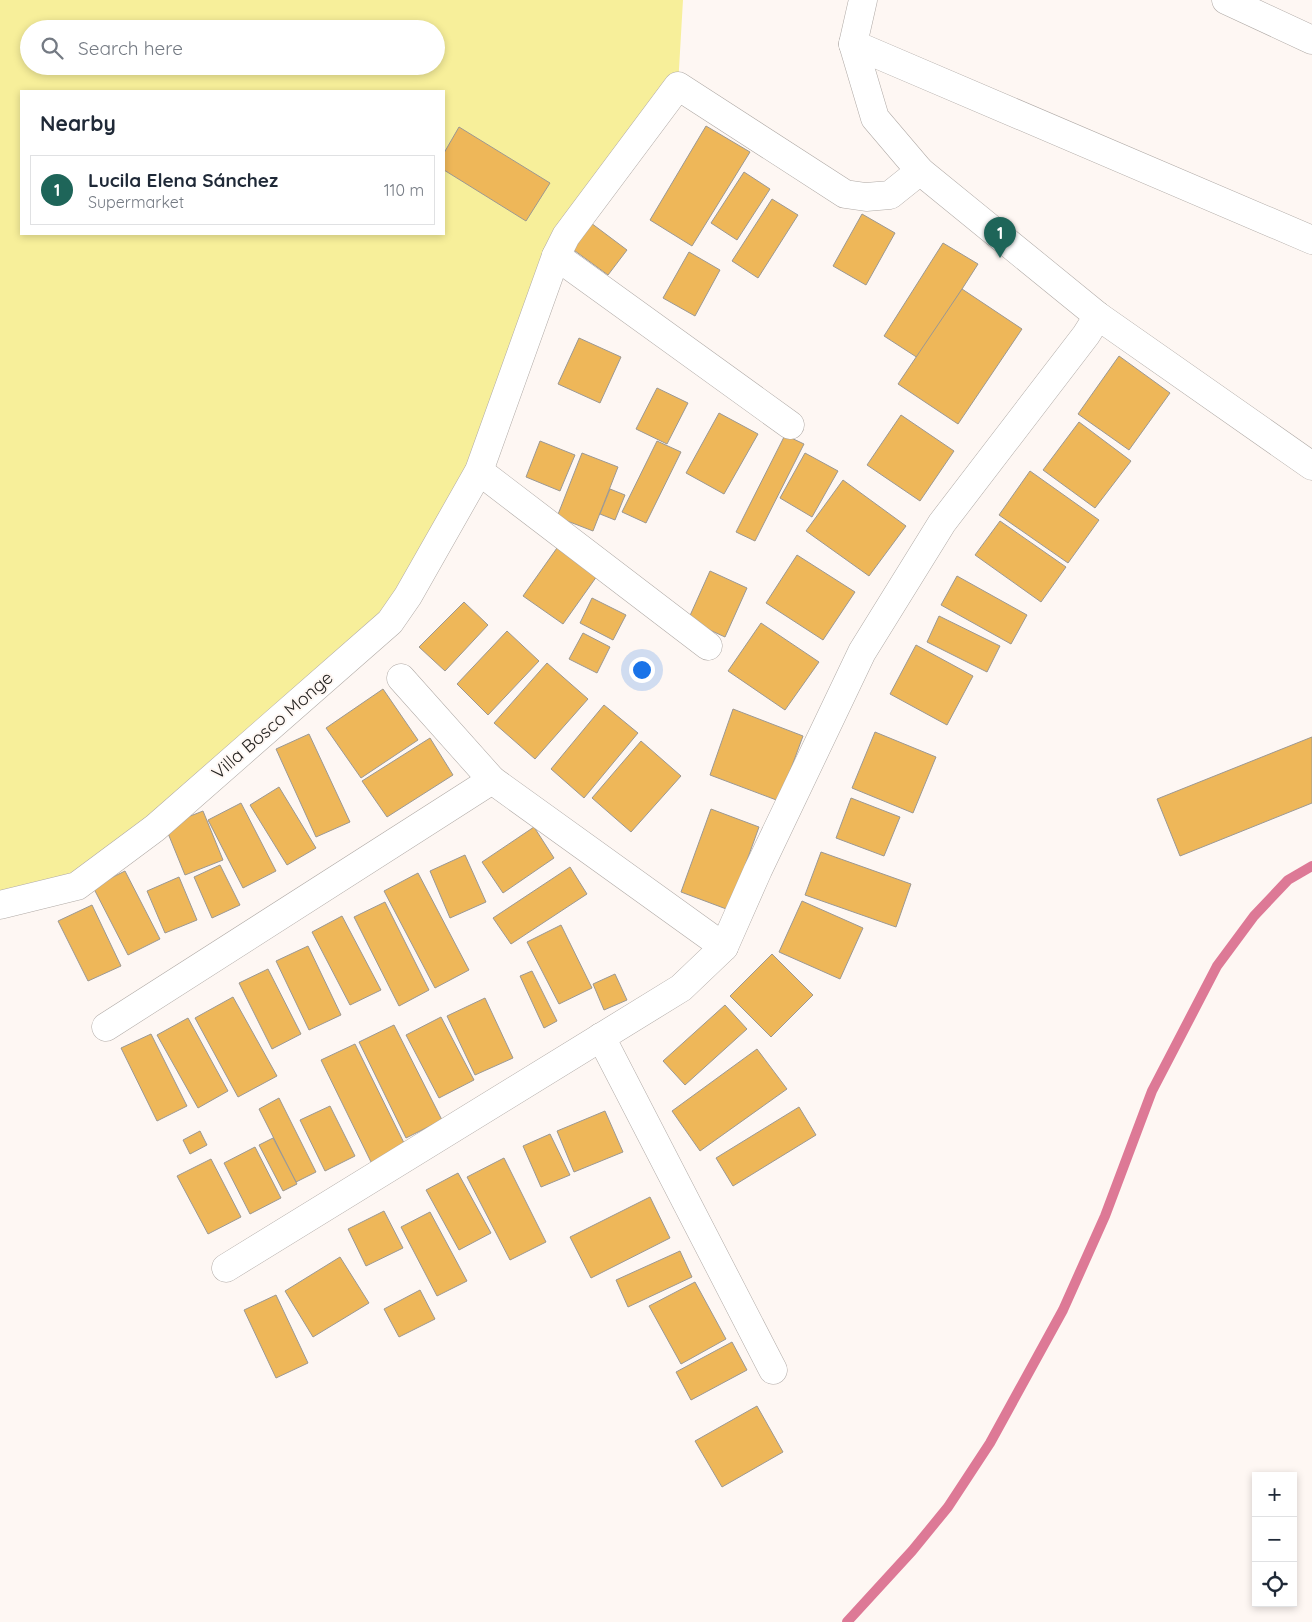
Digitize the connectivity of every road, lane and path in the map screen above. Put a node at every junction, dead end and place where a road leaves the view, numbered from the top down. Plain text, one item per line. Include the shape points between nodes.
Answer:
1 (863, 0) edge
2 (1226, 0) edge
3 (1312, 40) edge
4 (853, 44) junction
5 (920, 172) junction
6 (1312, 240) edge
7 (556, 256) junction
8 (1098, 316) junction
9 (790, 425) dead end
10 (1312, 466) edge
11 (479, 471) junction
12 (708, 646) dead end
13 (400, 678) dead end
14 (492, 780) junction
15 (0, 905) edge
16 (724, 947) junction
17 (106, 1027) dead end
18 (601, 1037) junction
19 (226, 1268) dead end
20 (773, 1370) dead end

1 - 4 street
2 - 3 street
4 - 5 street via 875,118
4 - 6 street
5 - 7 street, Villa Bosco Monge via 890,195 866,198 845,194 678,86 566,236
5 - 8 street
7 - 9 street
7 - 11 street, Villa Bosco Monge
8 - 10 street
8 - 16 street via 942,523 862,652
11 - 12 street
11 - 15 street, Villa Bosco Monge via 390,622 156,828 76,886
13 - 14 street
14 - 16 street
14 - 17 street
16 - 18 street via 681,988
18 - 19 street
18 - 20 street

